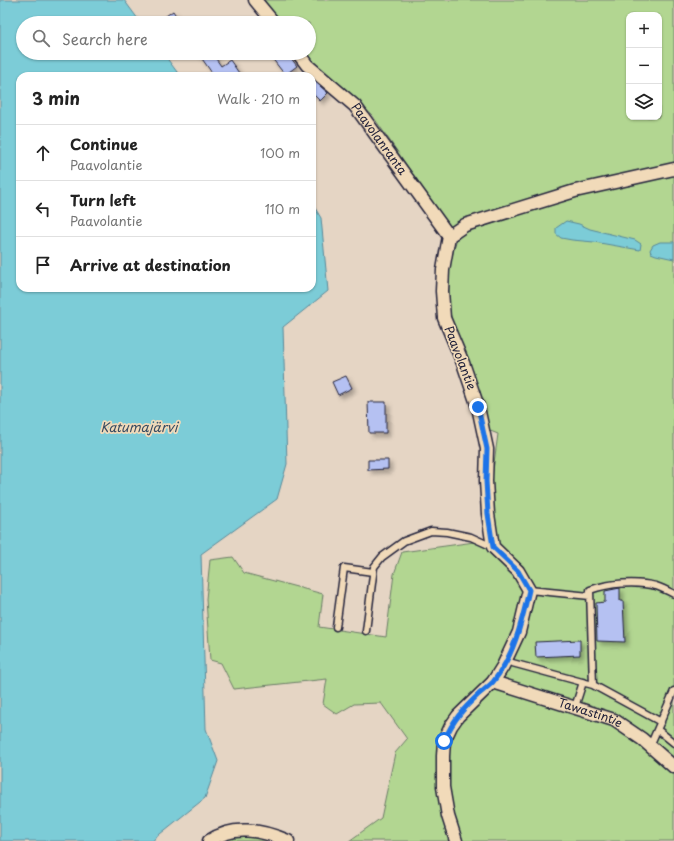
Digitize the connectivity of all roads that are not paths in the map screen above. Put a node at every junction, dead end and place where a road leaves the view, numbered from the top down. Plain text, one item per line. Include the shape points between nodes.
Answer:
1 (255, 0) edge
2 (268, 16) edge
3 (303, 60) edge
4 (315, 72) edge
5 (316, 73) edge
6 (674, 169) edge
7 (449, 236) junction
8 (493, 547) junction
9 (374, 572) junction
10 (529, 590) junction
11 (674, 594) edge
12 (590, 596) junction
13 (336, 626) dead end
14 (366, 631) dead end
15 (505, 661) junction
16 (493, 682) junction
17 (583, 682) junction
18 (593, 685) junction
19 (674, 691) edge
20 (575, 707) junction
21 (661, 722) junction
22 (658, 730) junction
23 (674, 743) edge
24 (650, 746) junction
25 (674, 767) edge
26 (209, 841) edge
27 (288, 841) edge
28 (456, 841) edge

1 - 2 street
3 - 4 street, Paavolanranta
5 - 7 street, Paavolanranta via 355,106
6 - 7 street via 575,191 465,225
7 - 8 street, Paavolantie via 443,270 444,318 463,363 487,449 488,514
8 - 9 lane via 471,537 431,532 404,540 382,557 374,567
8 - 10 street via 518,571
9 - 13 lane via 344,568
9 - 14 lane
10 - 12 lane
10 - 15 street via 519,632
11 - 12 lane via 656,586 638,583 603,585 590,590
12 - 18 lane
15 - 16 street
15 - 17 lane
16 - 20 street, Tawastintie
16 - 28 street via 458,716 450,726 444,741 443,787
17 - 18 lane
17 - 20 lane
18 - 21 lane
19 - 21 lane
20 - 24 street, Tawastintie via 614,720
21 - 22 lane
22 - 23 lane
22 - 24 lane
24 - 25 street, Tawastintie
26 - 27 street via 235,830 254,830

